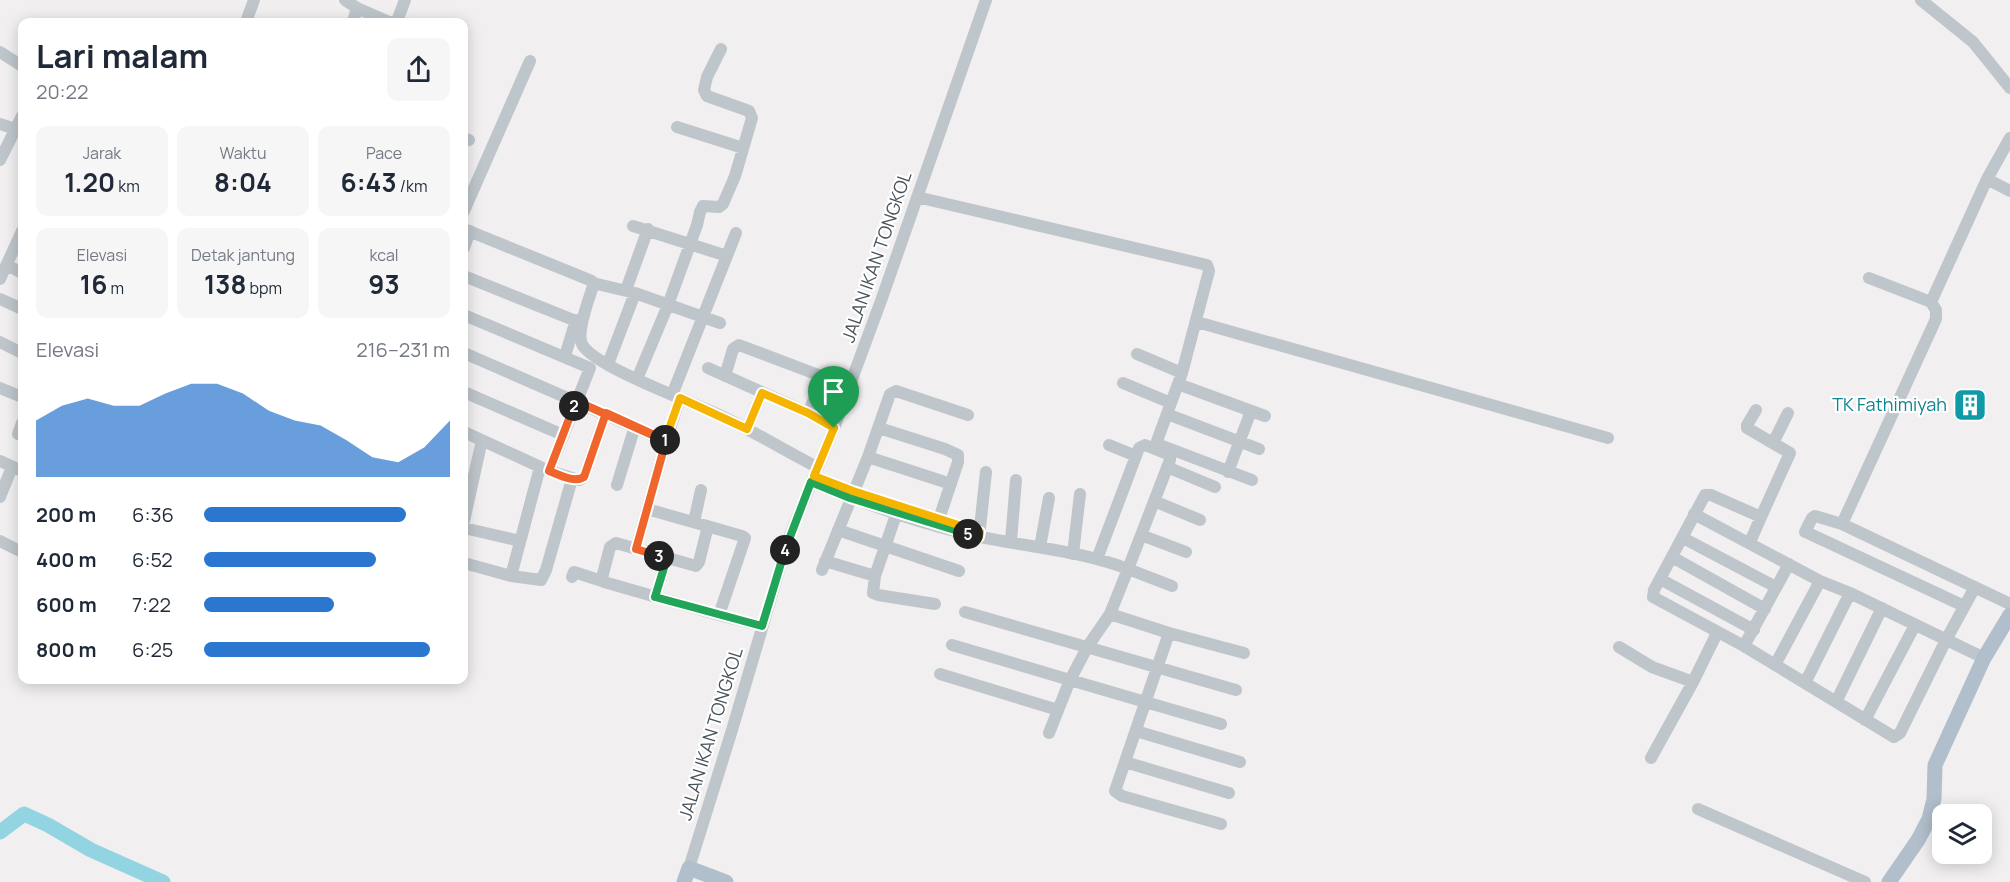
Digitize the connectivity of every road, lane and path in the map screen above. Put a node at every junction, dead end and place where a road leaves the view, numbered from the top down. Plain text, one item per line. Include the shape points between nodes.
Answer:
1 (254, 0) edge
2 (345, 0) edge
3 (405, 0) edge
4 (986, 0) edge
5 (1921, 0) edge
6 (357, 8) junction
7 (247, 18) edge
8 (354, 18) edge
9 (381, 18) edge
10 (398, 18) edge
11 (722, 49) dead end
12 (0, 52) edge
13 (530, 61) dead end
14 (18, 63) edge
15 (2010, 88) edge
16 (677, 127) dead end
17 (15, 129) edge
18 (2010, 138) edge
19 (743, 148) junction
20 (0, 160) edge
21 (1987, 180) junction
22 (2010, 190) edge
23 (917, 197) junction
24 (468, 203) edge
25 (633, 225) dead end
26 (648, 229) junction
27 (736, 233) dead end
28 (468, 237) edge
29 (468, 237) edge
30 (18, 241) edge
31 (690, 244) junction
32 (727, 256) junction
33 (7, 265) junction
34 (18, 271) edge
35 (468, 278) edge
36 (1869, 278) dead end
37 (0, 279) edge
38 (593, 282) junction
39 (631, 291) junction
40 (0, 298) edge
41 (1931, 302) junction
42 (668, 305) junction
43 (18, 307) edge
44 (468, 317) edge
45 (702, 317) junction
46 (576, 321) junction
47 (1197, 321) junction
48 (720, 323) dead end
49 (0, 342) edge
50 (18, 351) edge
51 (1137, 354) dead end
52 (468, 355) edge
53 (565, 356) junction
54 (608, 364) junction
55 (708, 368) dead end
56 (725, 376) junction
57 (637, 379) junction
58 (1180, 379) junction
59 (1123, 383) dead end
60 (0, 388) edge
61 (762, 393) junction
62 (468, 394) edge
63 (18, 395) edge
64 (676, 397) junction
65 (576, 401) junction
66 (1169, 408) junction
67 (1756, 410) dead end
68 (1251, 411) junction
69 (606, 413) junction
70 (808, 413) junction
71 (1788, 413) dead end
72 (968, 415) dead end
73 (1265, 416) dead end
74 (635, 426) junction
75 (834, 428) junction
76 (879, 428) junction
77 (747, 429) junction
78 (468, 434) edge
79 (563, 435) junction
80 (1608, 438) dead end
81 (482, 440) junction
82 (666, 441) junction
83 (1240, 441) junction
84 (1773, 443) junction
85 (1109, 445) dead end
86 (1259, 449) dead end
87 (1136, 456) junction
88 (868, 457) junction
89 (0, 461) edge
90 (1167, 467) junction
91 (17, 469) edge
92 (545, 469) junction
93 (986, 472) dead end
94 (1228, 472) junction
95 (814, 475) junction
96 (572, 479) junction
97 (1016, 480) dead end
98 (1252, 480) dead end
99 (617, 484) dead end
100 (951, 484) junction
101 (1215, 487) dead end
102 (701, 490) dead end
103 (852, 494) junction
104 (1080, 494) dead end
105 (0, 497) edge
106 (1049, 498) dead end
107 (1154, 501) junction
108 (468, 503) edge
109 (647, 509) junction
110 (898, 509) junction
111 (1694, 514) junction
112 (1761, 517) junction
113 (1200, 520) dead end
114 (694, 522) junction
115 (938, 522) junction
116 (1842, 524) junction
117 (708, 526) junction
118 (468, 529) edge
119 (837, 530) junction
120 (1141, 535) junction
121 (982, 536) junction
122 (1683, 538) junction
123 (0, 541) edge
124 (520, 541) junction
125 (1011, 541) junction
126 (1750, 542) junction
127 (886, 547) junction
128 (1040, 548) junction
129 (636, 549) junction
130 (18, 550) edge
131 (1186, 552) dead end
132 (1073, 554) junction
133 (1672, 557) junction
134 (667, 558) junction
135 (1097, 559) junction
136 (468, 564) edge
137 (1789, 564) junction
138 (1128, 569) junction
139 (959, 571) dead end
140 (511, 576) junction
141 (875, 576) junction
142 (572, 577) dead end
143 (1660, 579) junction
144 (602, 580) junction
145 (1821, 582) junction
146 (1172, 586) dead end
147 (1776, 587) junction
148 (1975, 587) junction
149 (1850, 593) junction
150 (655, 597) junction
151 (935, 604) dead end
152 (2010, 604) edge
153 (1964, 606) junction
154 (1882, 608) junction
155 (1765, 609) junction
156 (965, 612) dead end
157 (1110, 614) junction
158 (719, 615) junction
159 (2010, 615) edge
160 (1915, 625) junction
161 (762, 626) junction
162 (1754, 630) junction
163 (1169, 633) junction
164 (1717, 633) junction
165 (1946, 640) junction
166 (952, 645) dead end
167 (1088, 646) junction
168 (1744, 646) junction
169 (1619, 647) dead end
170 (1244, 653) dead end
171 (1984, 658) junction
172 (1775, 664) junction
173 (1158, 668) junction
174 (940, 674) dead end
175 (1070, 680) junction
176 (1693, 682) junction
177 (1805, 682) junction
178 (1236, 690) dead end
179 (1147, 701) junction
180 (1836, 702) junction
181 (1058, 710) junction
182 (1865, 720) junction
183 (1221, 724) dead end
184 (1136, 731) junction
185 (1049, 733) dead end
186 (1651, 758) dead end
187 (1125, 762) junction
188 (1240, 762) dead end
189 (1229, 793) dead end
190 (1698, 809) dead end
191 (1221, 824) dead end
192 (686, 875) edge
193 (726, 882) edge
194 (1865, 882) edge
195 (1889, 882) edge

1 - 7 street
2 - 6 street
3 - 10 street
4 - 23 street, JALAN IKAN TONGKOL
5 - 15 street via 1973,42
6 - 8 street
6 - 9 street
11 - 19 street via 704,90 707,96 752,114
12 - 14 street
13 - 24 street
16 - 19 street
17 - 20 street
18 - 21 street
19 - 31 street via 723,204 703,206
21 - 22 street
21 - 41 street
23 - 47 street via 1207,265 1209,271
23 - 75 street, JALAN IKAN TONGKOL
25 - 26 street
26 - 31 street
26 - 39 street
27 - 32 street
28 - 38 street
29 - 46 street via 583,287
30 - 33 street
31 - 32 street
31 - 42 street
32 - 45 street
33 - 34 street
33 - 37 street
35 - 46 street
36 - 41 street
38 - 39 street
38 - 54 street via 580,340 585,349
39 - 42 street
39 - 54 street
40 - 43 street
41 - 116 street via 1936,319
42 - 45 street
42 - 57 street
44 - 53 street
45 - 48 street
45 - 64 street
46 - 53 street
47 - 58 street
47 - 80 street
49 - 50 street
51 - 58 street
52 - 65 street
53 - 65 street via 590,368
54 - 57 street
55 - 56 street
56 - 61 street
56 - 70 street via 734,349 740,345 821,376
57 - 64 street
58 - 66 street
58 - 68 street
59 - 66 street
60 - 63 street
61 - 70 street
61 - 77 street
62 - 79 street
64 - 77 street
64 - 82 street
65 - 69 street
65 - 79 street
66 - 83 street
66 - 94 street via 1157,443
67 - 84 street via 1747,428
68 - 73 street
68 - 83 street
69 - 74 street
69 - 96 street via 584,477
70 - 75 street
71 - 84 street
72 - 76 street via 893,392
74 - 82 street
74 - 99 street
75 - 95 street, JALAN IKAN TONGKOL
76 - 88 street
76 - 100 street via 957,453
77 - 95 street
78 - 81 street
79 - 92 street
81 - 92 street
81 - 108 street
82 - 109 street
83 - 86 street
83 - 94 street
84 - 112 street via 1790,456
85 - 87 street
87 - 90 street via 1142,446 1154,447 1170,455
87 - 135 street
88 - 100 street
88 - 103 street
89 - 91 street
90 - 101 street
90 - 107 street
91 - 105 street
92 - 96 street
92 - 124 street
93 - 121 street
94 - 98 street
95 - 103 street
95 - 161 street, JALAN IKAN TONGKOL via 788,540
96 - 140 street via 543,579
97 - 125 street
100 - 115 street
102 - 114 street
103 - 110 street
103 - 119 street
104 - 132 street
106 - 128 street
107 - 113 street
107 - 120 street
109 - 114 street
109 - 129 street
110 - 115 street
110 - 127 street
111 - 112 street via 1707,494
111 - 122 street
111 - 126 street
112 - 126 street
114 - 117 street
115 - 121 street
116 - 148 street
116 - 153 street via 1815,516 1805,531
117 - 134 street via 698,565
117 - 158 street via 745,540
118 - 124 street
119 - 127 street
119 - 141 street via 824,566
120 - 131 street
120 - 138 street
121 - 125 street
122 - 133 street
122 - 147 street
123 - 130 street
124 - 140 street
125 - 128 street
126 - 137 street
127 - 139 street
127 - 141 street
128 - 132 street
129 - 134 street
129 - 144 street via 613,544
132 - 135 street
133 - 143 street
133 - 155 street
134 - 150 street
135 - 138 street
136 - 140 street
137 - 145 street
137 - 147 street
138 - 146 street
138 - 157 street
141 - 151 street via 875,595
142 - 144 street via 574,573
143 - 162 street
143 - 164 street via 1653,597
144 - 150 street
145 - 149 street
145 - 172 street
147 - 155 street
148 - 152 street
148 - 153 street
149 - 154 street
149 - 177 street
150 - 158 street
153 - 165 street
154 - 160 street
154 - 180 street
155 - 162 street
156 - 167 street
157 - 163 street
157 - 167 street
158 - 161 street
159 - 171 main road
160 - 165 street
160 - 182 street
161 - 192 street, JALAN IKAN TONGKOL
162 - 168 street
163 - 170 street
163 - 173 street
164 - 168 street
164 - 176 street
165 - 171 street
165 - 182 street via 1898,735 1892,736
166 - 175 street
167 - 173 street
167 - 175 street
168 - 172 street
169 - 176 street via 1652,666
171 - 195 main road via 1935,765 1929,819
172 - 177 street
173 - 178 street
173 - 179 street
174 - 181 street
175 - 179 street
175 - 181 street
176 - 186 street
177 - 180 street
179 - 183 street
179 - 184 street
180 - 182 street
181 - 185 street
184 - 187 street
184 - 188 street
187 - 189 street
187 - 191 street via 1115,791 1119,795
190 - 194 street
192 - 193 main road

